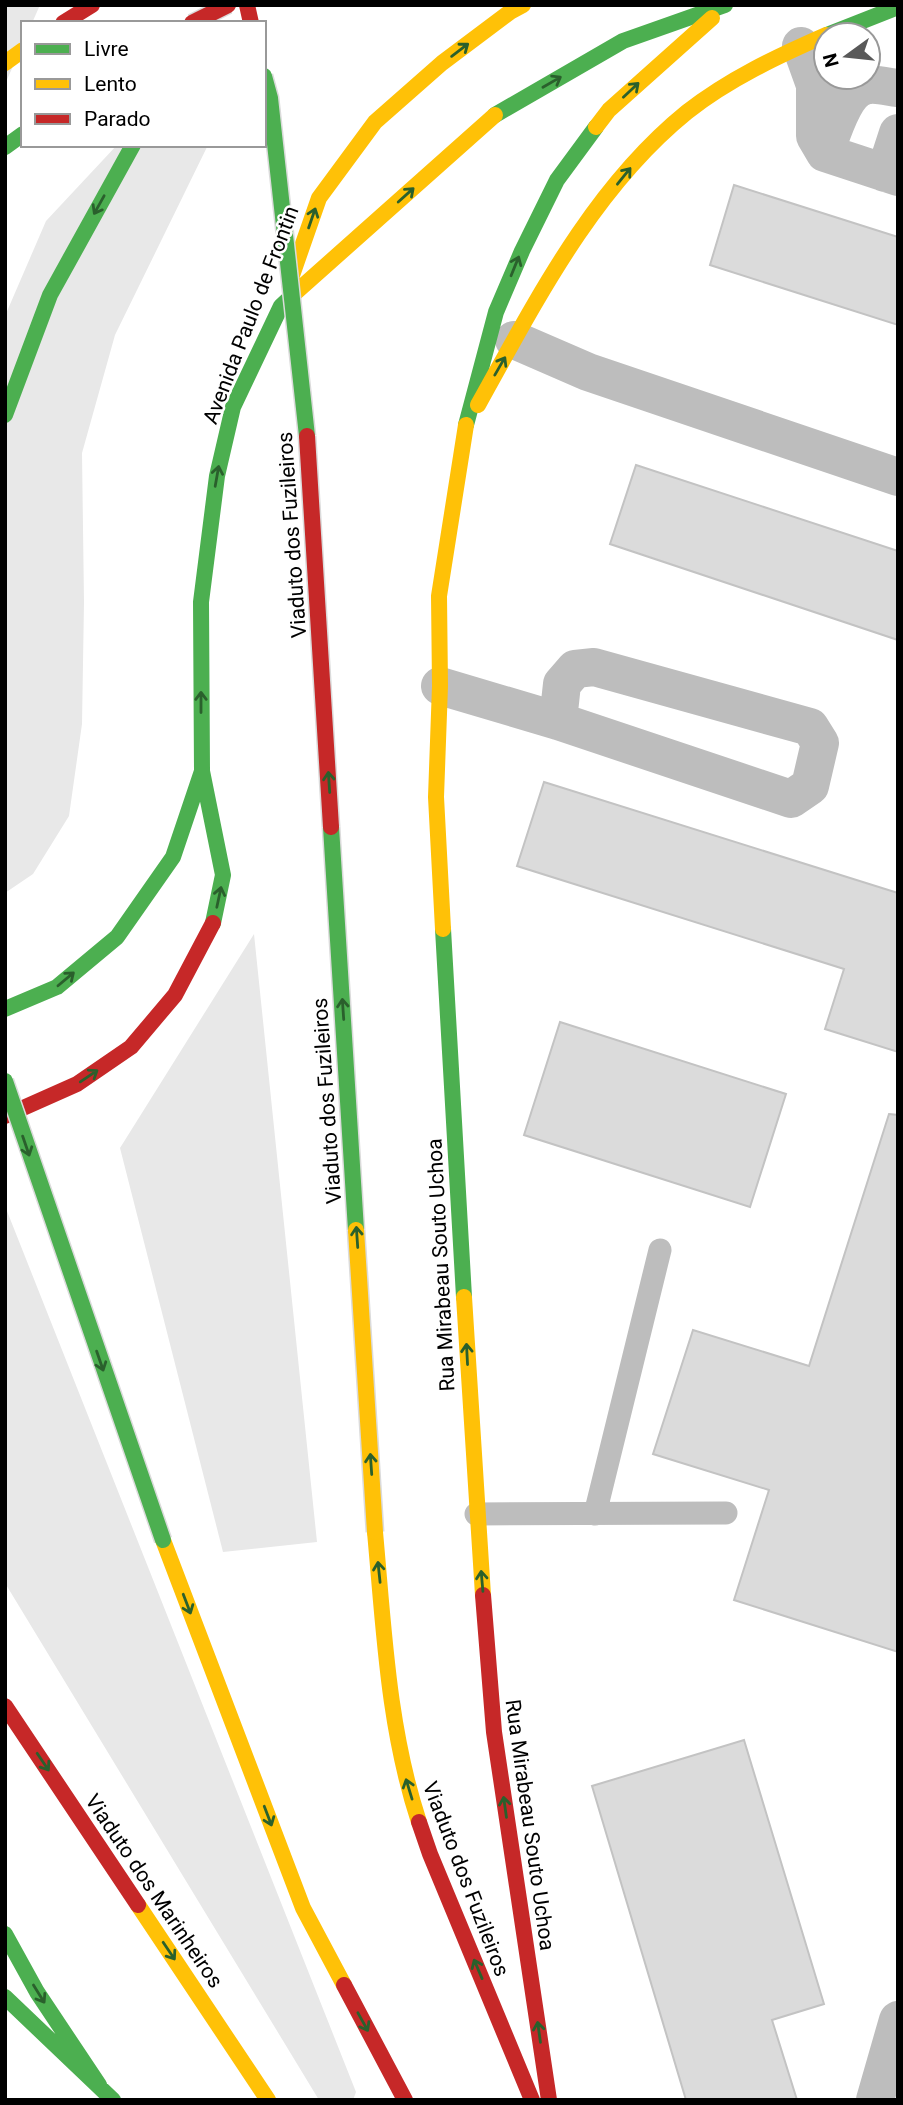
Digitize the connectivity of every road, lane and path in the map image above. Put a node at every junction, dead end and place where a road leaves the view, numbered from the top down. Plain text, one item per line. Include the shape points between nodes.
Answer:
1 (92, 5) edge
2 (211, 5) edge
3 (228, 5) edge
4 (523, 5) edge
5 (726, 5) edge
6 (898, 7) edge
7 (66, 21) edge
8 (196, 21) edge
9 (202, 21) edge
10 (860, 21) edge
11 (812, 42) edge
12 (21, 51) edge
13 (5, 63) edge
14 (266, 83) edge
15 (898, 88) edge
16 (815, 91) edge
17 (898, 134) edge
18 (21, 135) edge
19 (5, 147) edge
20 (132, 147) edge
21 (825, 153) junction
22 (891, 175) edge
23 (281, 306) junction
24 (514, 340) junction
25 (5, 415) edge
26 (466, 425) junction
27 (898, 477) edge
28 (440, 686) junction
29 (558, 721) junction
30 (202, 771) junction
31 (5, 1009) edge
32 (5, 1081) edge
33 (5, 1116) edge
34 (660, 1250) dead end
35 (726, 1513) dead end
36 (476, 1514) junction
37 (595, 1514) junction
38 (5, 1706) edge
39 (5, 1934) edge
40 (5, 1997) edge
41 (898, 2020) edge
42 (99, 2085) junction
43 (113, 2100) edge
44 (268, 2100) edge
45 (405, 2100) edge
46 (532, 2100) edge
47 (549, 2100) edge
48 (874, 2100) edge

1 - 7 main road
2 - 9 main road
3 - 8 main road, bridge
23 -> 4 main road, Avenida Paulo de Frontin via 319,198 375,122 442,63
23 -> 5 main road via 493,116 623,41
26 -> 5 main road via 496,312 557,180 609,110
6 - 10 main road
24 -> 11 main road via 578,233 671,126 734,80
12 - 13 main road
46 -> 14 main road, Viaduto dos Fuzileiros, bridge via 430,1854 406,1783 390,1701 375,1532 305,400
15 - 21 street via 867,85 852,94
16 - 21 street via 815,136
17 - 22 street
18 - 19 main road
20 -> 25 main road via 50,295
21 - 22 street
30 -> 23 main road, Avenida Paulo de Frontin via 201,602 217,476 233,407
26 -> 24 main road
24 - 27 street via 588,372
26 - 28 main road, Rua Mirabeau Souto Uchoa via 439,596
28 - 29 street
36 -> 28 main road, Rua Mirabeau Souto Uchoa via 436,797
29 - 29 street via 791,799 810,786 820,743 810,727 594,667 575,669 562,684
31 -> 30 main road via 57,988 117,937 173,857
33 -> 30 main road via 77,1084 131,1048 175,995 212,928 223,875
32 -> 45 main road, bridge via 163,1540 303,1908
34 - 37 lane
35 - 37 lane
36 - 37 lane
47 -> 36 main road, Rua Mirabeau Souto Uchoa via 494,1731
38 -> 44 main road, Viaduto dos Marinheiros
39 -> 42 main road via 37,1993
40 - 42 main road
41 - 48 street
42 - 43 main road

